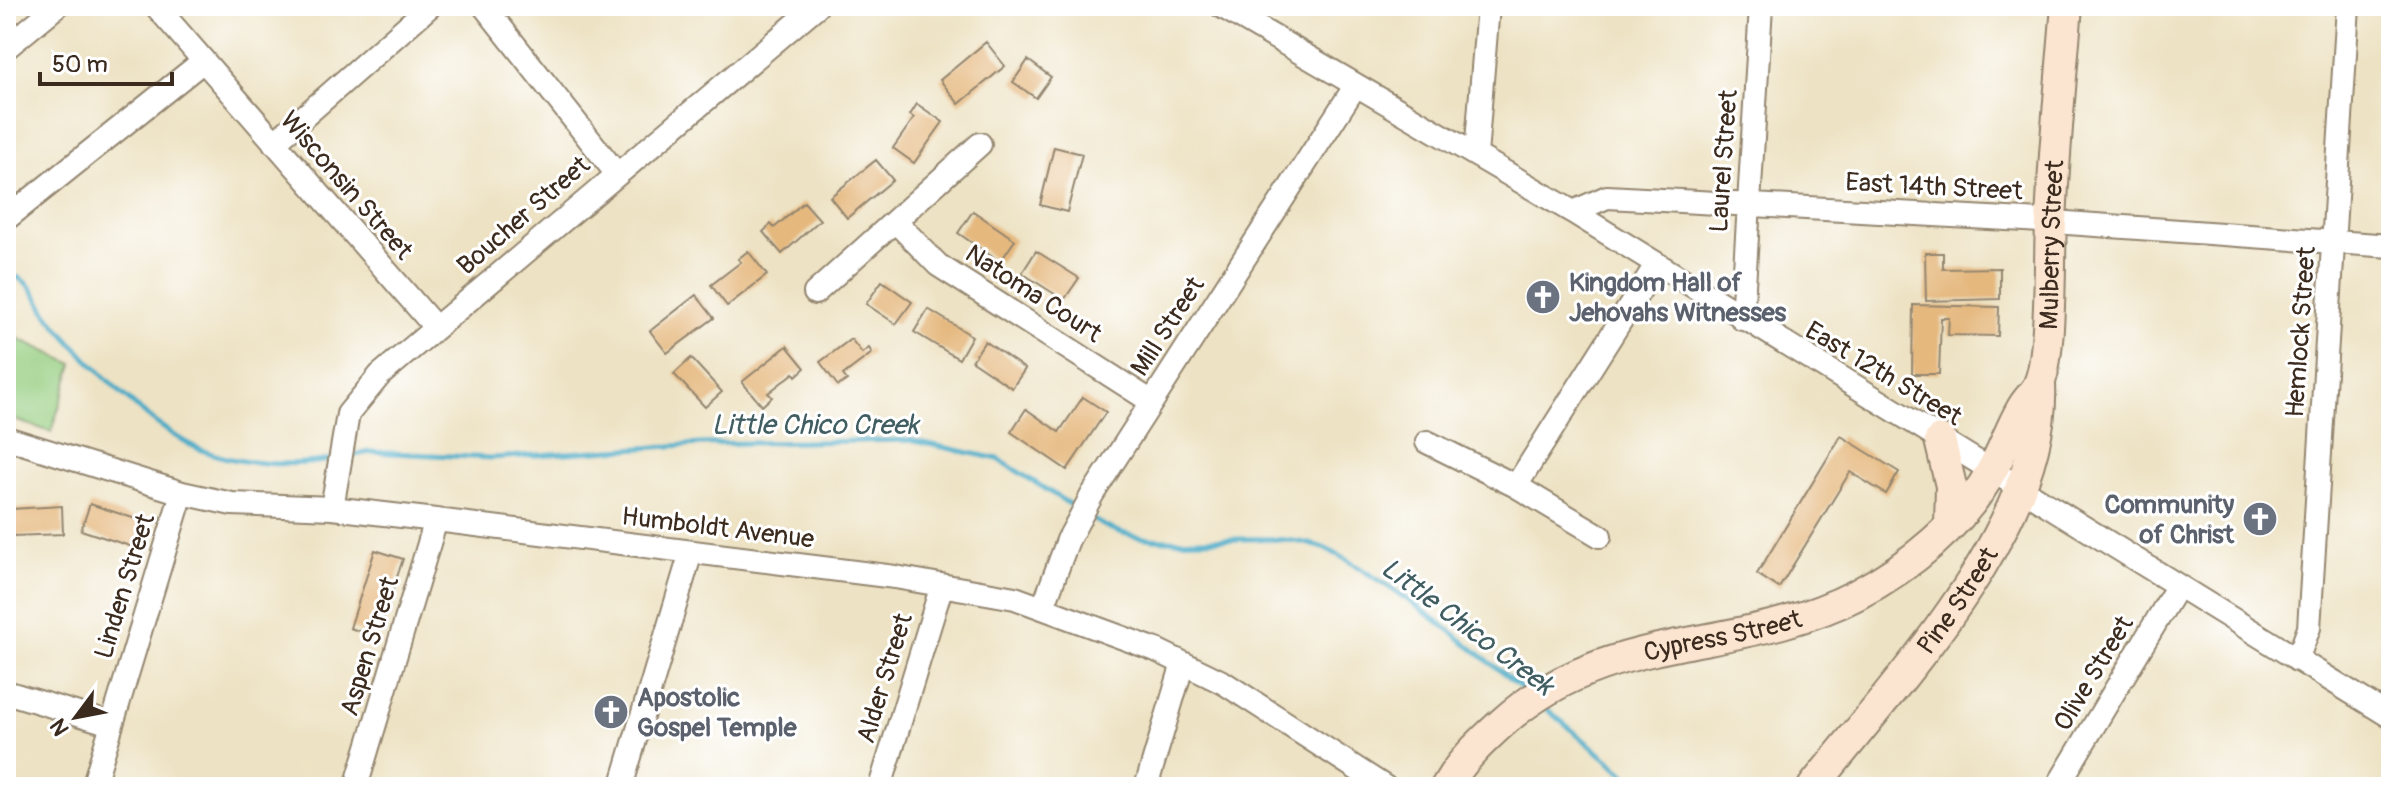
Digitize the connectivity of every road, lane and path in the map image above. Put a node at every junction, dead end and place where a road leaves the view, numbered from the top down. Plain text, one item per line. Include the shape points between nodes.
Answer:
1 (57, 6) edge
2 (156, 6) edge
3 (430, 6) edge
4 (484, 6) edge
5 (1221, 6) edge
6 (1488, 6) edge
7 (1761, 6) edge
8 (2067, 6) edge
9 (2348, 6) edge
10 (814, 7) edge
11 (6, 48) edge
12 (202, 62) junction
13 (1356, 85) junction
14 (274, 143) junction
15 (980, 144) dead end
16 (1476, 155) junction
17 (616, 173) junction
18 (1748, 203) junction
19 (1573, 212) junction
20 (6, 219) edge
21 (895, 221) junction
22 (2051, 221) junction
23 (2334, 242) junction
24 (2391, 246) edge
25 (1656, 265) junction
26 (815, 293) dead end
27 (1742, 319) junction
28 (435, 327) junction
29 (2040, 384) junction
30 (1152, 402) junction
31 (6, 438) edge
32 (1940, 440) junction
33 (1427, 442) dead end
34 (1992, 472) junction
35 (1516, 486) junction
36 (2020, 490) junction
37 (182, 493) junction
38 (332, 508) junction
39 (436, 520) junction
40 (1950, 525) junction
41 (1600, 536) dead end
42 (691, 552) junction
43 (942, 585) junction
44 (2177, 587) junction
45 (1043, 607) junction
46 (2297, 660) junction
47 (1183, 663) junction
48 (6, 692) edge
49 (2391, 717) edge
50 (111, 724) junction
51 (93, 787) edge
52 (356, 787) edge
53 (621, 787) edge
54 (880, 787) edge
55 (1146, 787) edge
56 (1385, 787) edge
57 (1446, 787) edge
58 (1813, 787) edge
59 (2057, 787) edge

1 - 11 street
2 - 12 street, Wisconsin Street
3 - 14 street
4 - 17 street
5 - 13 street, East 12th Street
6 - 16 street
7 - 18 street, Laurel Street
8 - 22 street, Mulberry Street
9 - 23 street, Hemlock Street
10 - 17 street, Boucher Street
12 - 14 street, Wisconsin Street
12 - 20 street
13 - 16 street, East 12th Street
13 - 30 street, Mill Street
14 - 28 street, Wisconsin Street
15 - 21 street
16 - 19 street, East 12th Street
17 - 28 street, Boucher Street
18 - 19 street, East 14th Street via 1607,197
18 - 22 street, East 14th Street
18 - 27 street, Laurel Street
19 - 25 street, East 12th Street
21 - 26 street
21 - 30 street, Natoma Court via 938,265
22 - 23 street, East 14th Street
22 - 29 street, Mulberry Street
23 - 24 street, East 14th Street
23 - 46 street, Hemlock Street via 2309,628
25 - 27 street, East 12th Street
25 - 35 street
27 - 32 street, East 12th Street
28 - 38 street, Boucher Street via 380,375 348,414
29 - 34 street, Mulberry Street via 2022,408
29 - 36 street, Pine Street via 2041,418
30 - 45 street, Mill Street via 1068,540
31 - 37 street, Humboldt Avenue
32 - 34 street, East 12th Street
32 - 40 street via 1951,486
33 - 35 street
34 - 36 street, East 12th Street
34 - 40 street, Cypress Street
35 - 41 street
36 - 44 street, East 12th Street
36 - 58 street, Pine Street via 1975,574 1936,631
37 - 38 street, Humboldt Avenue via 232,504
37 - 50 street, Linden Street
38 - 39 street, Humboldt Avenue
39 - 42 street, Humboldt Avenue
39 - 52 street, Aspen Street
40 - 57 street, Cypress Street via 1906,563 1843,600 1773,623 1626,655 1560,681 1477,746
42 - 43 street, Humboldt Avenue
42 - 53 street
43 - 45 street, Humboldt Avenue
43 - 54 street, Alder Street
44 - 46 street, East 12th Street
44 - 59 street, Olive Street
45 - 47 street, Humboldt Avenue
46 - 49 street, East 12th Street
47 - 55 street
47 - 56 street, Humboldt Avenue via 1224,683
48 - 50 street
50 - 51 street, Linden Street

